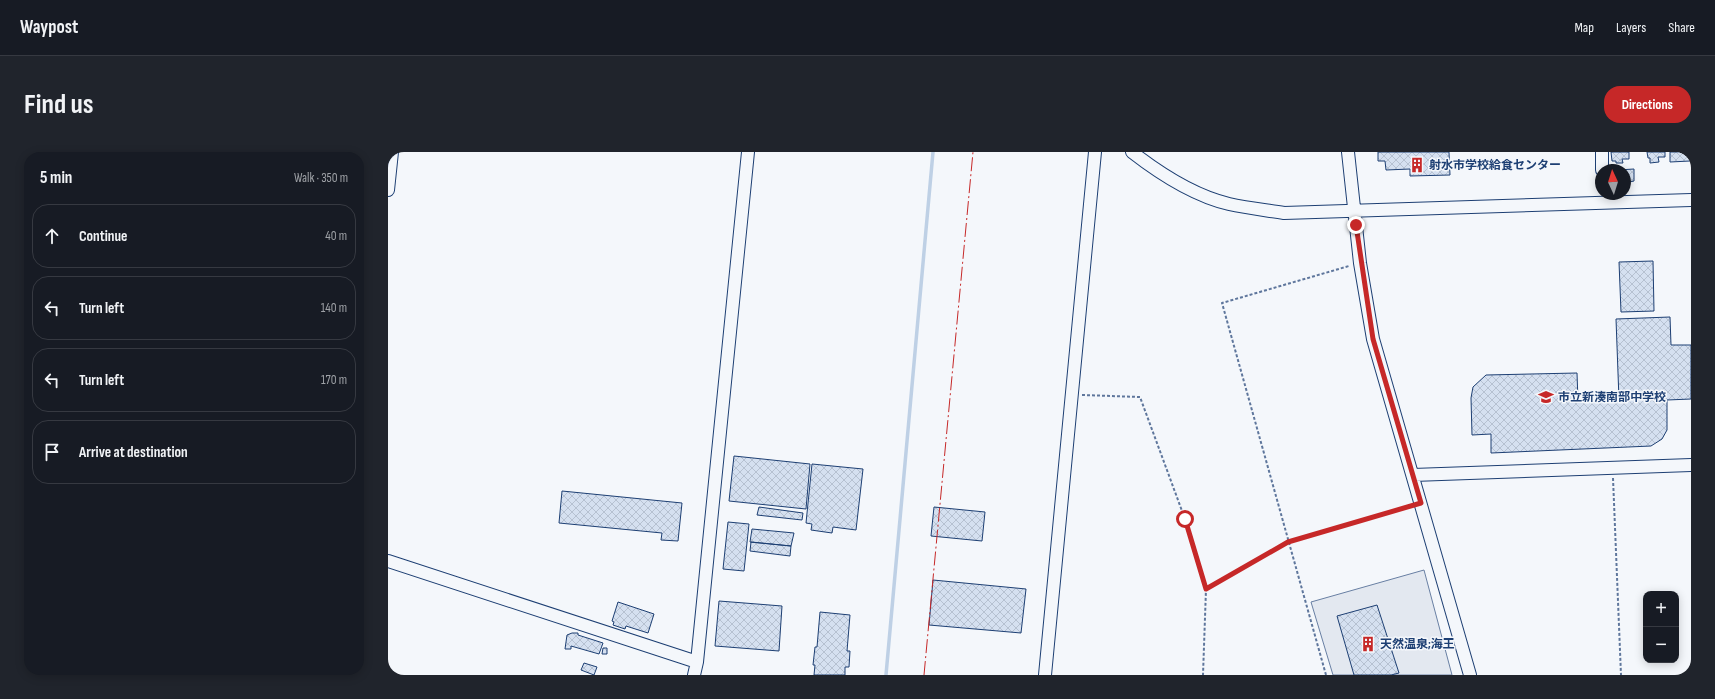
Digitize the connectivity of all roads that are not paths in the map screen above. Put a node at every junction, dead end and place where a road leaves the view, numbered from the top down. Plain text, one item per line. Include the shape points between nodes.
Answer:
1 (392, 152) edge
2 (748, 152) edge
3 (1095, 152) edge
4 (1132, 152) edge
5 (1348, 152) edge
6 (1602, 152) edge
7 (1602, 164) edge
8 (388, 190) edge
9 (1595, 198) edge
10 (1631, 199) edge
11 (1691, 200) edge
12 (1354, 210) junction
13 (1691, 465) edge
14 (1413, 475) junction
15 (388, 561) edge
16 (697, 662) junction
17 (694, 675) edge
18 (1045, 675) edge
19 (1470, 675) edge

1 - 8 street
2 - 16 street
3 - 18 street
4 - 12 street via 1158,172 1196,192 1228,204 1284,213
5 - 12 street
6 - 7 street
9 - 12 street
10 - 11 street
12 - 14 street via 1373,339
13 - 14 street
14 - 19 street
15 - 16 street
16 - 17 street

